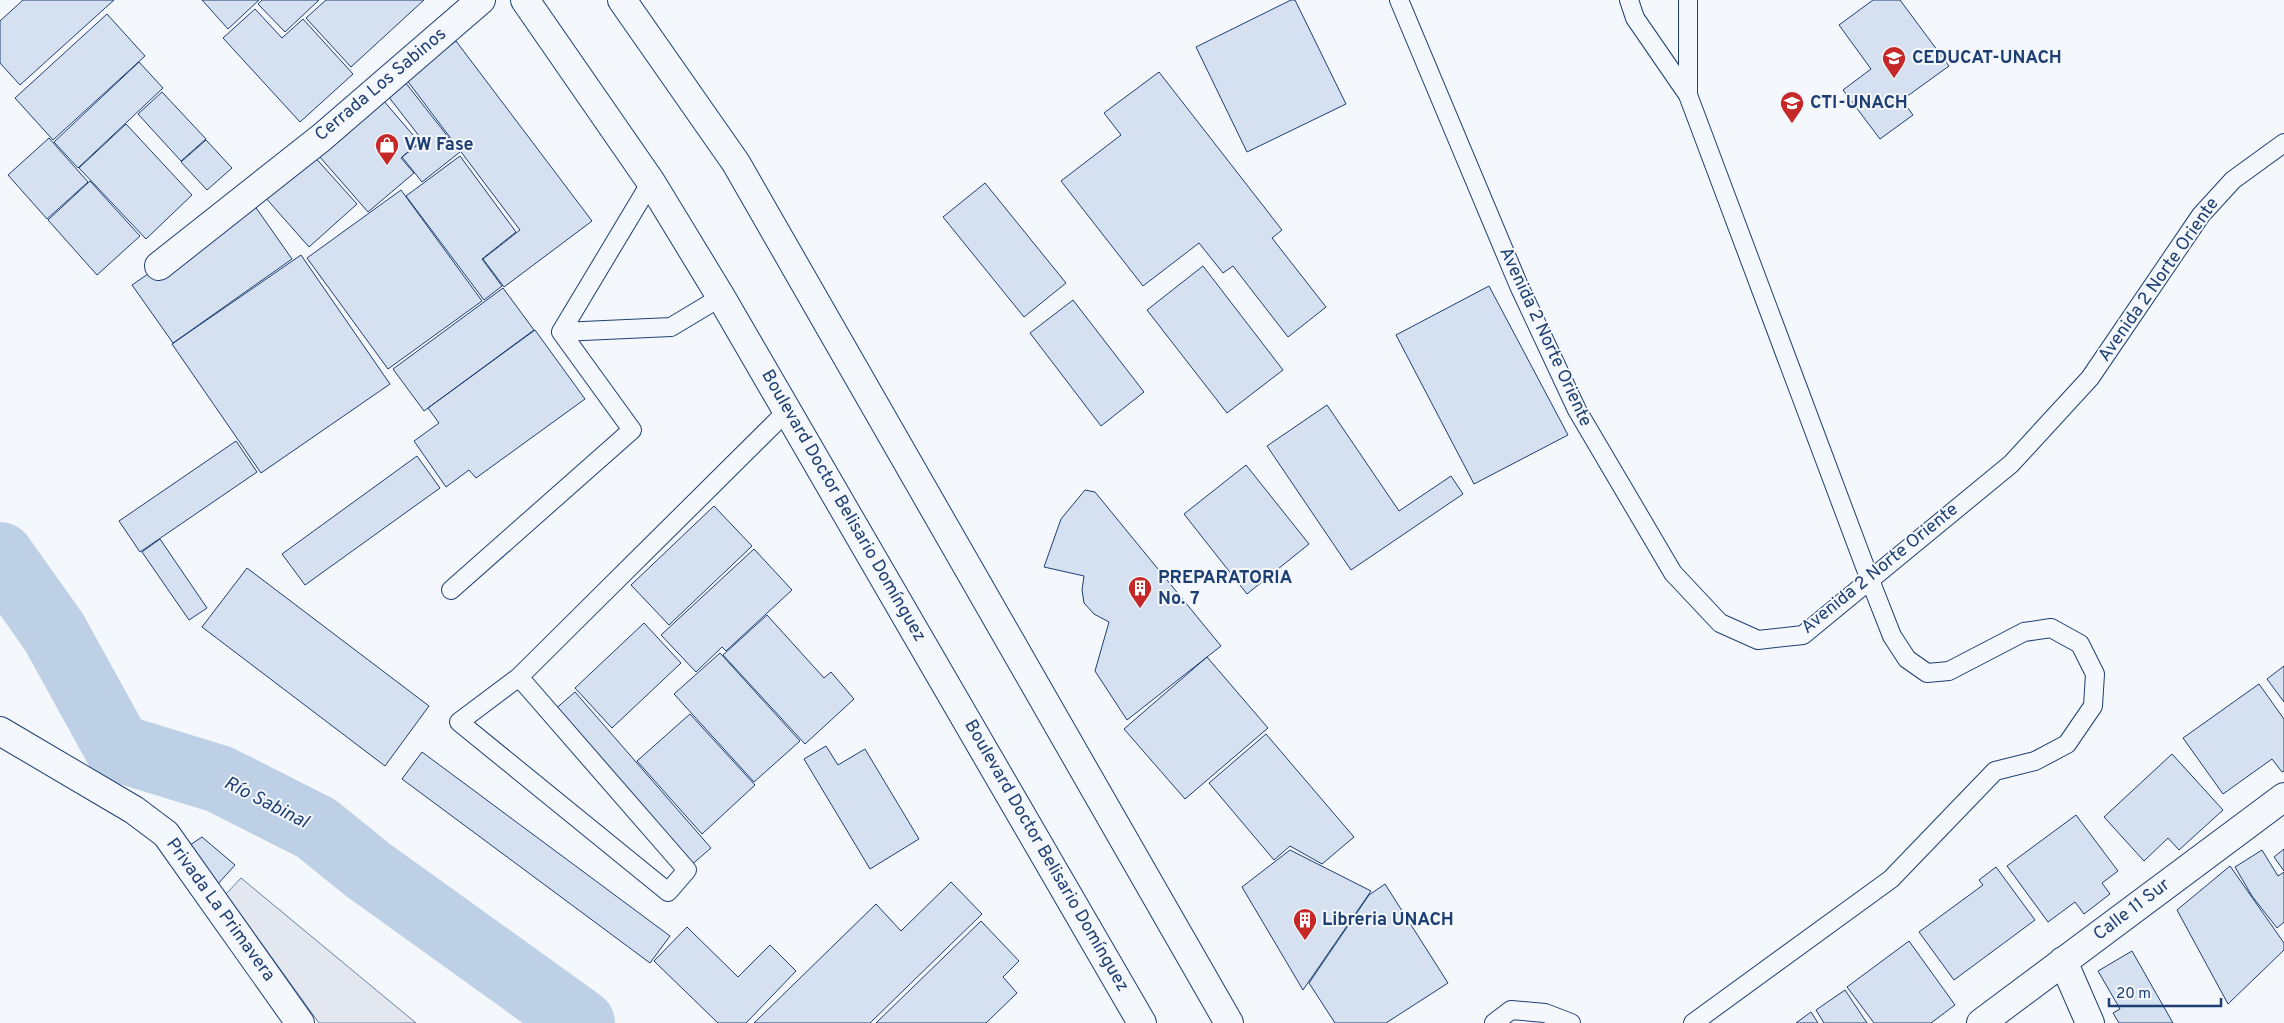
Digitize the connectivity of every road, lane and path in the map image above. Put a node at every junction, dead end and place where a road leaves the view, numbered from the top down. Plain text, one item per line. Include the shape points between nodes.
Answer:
1 (481, 0) edge
2 (525, 0) edge
3 (622, 0) edge
4 (1399, 0) edge
5 (1629, 0) edge
6 (1688, 0) edge
7 (1688, 95) junction
8 (2284, 143) edge
9 (651, 182) junction
10 (159, 266) dead end
11 (721, 297) junction
12 (560, 332) junction
13 (788, 410) junction
14 (1870, 580) junction
15 (451, 590) dead end
16 (519, 677) junction
17 (0, 731) edge
18 (2284, 797) edge
19 (2063, 961) junction
20 (300, 1023) edge
21 (1142, 1023) edge
22 (1229, 1023) edge
23 (1494, 1023) edge
24 (1571, 1023) edge
25 (1693, 1023) edge
26 (1981, 1023) edge
27 (2090, 1023) edge

1 - 10 main road, Cerrada Los Sabinos via 321,138
2 - 9 main road, Boulevard Doctor Belisario Domínguez
3 - 22 main road via 736,163
4 - 14 lane, Avenida 2 Norte Oriente via 1519,286 1577,410 1673,573 1720,624 1758,640 1803,635
5 - 7 lane via 1635,18
6 - 7 lane
7 - 14 lane
8 - 14 lane, Avenida 2 Norte Oriente via 2232,180 2201,215 2090,378 2011,464
9 - 11 main road, Boulevard Doctor Belisario Domínguez
9 - 12 lane
11 - 12 lane via 671,327
11 - 13 main road, Boulevard Doctor Belisario Domínguez
12 - 15 lane via 632,430
13 - 16 lane
13 - 21 main road, Boulevard Doctor Belisario Domínguez
14 - 25 lane via 1892,636 1907,659 1927,673 1949,671 2024,632 2052,628 2080,644 2092,666 2095,674 2093,706 2067,744 2035,761 1995,771 1892,879
16 - 16 lane via 459,722 668,892 687,870
17 - 20 main road, Privada La Primavera via 134,810 166,834
18 - 19 main road, Calle 11 Sur
19 - 26 main road, Calle 11 Sur
19 - 27 main road
23 - 24 lane via 1511,1010 1545,1014

